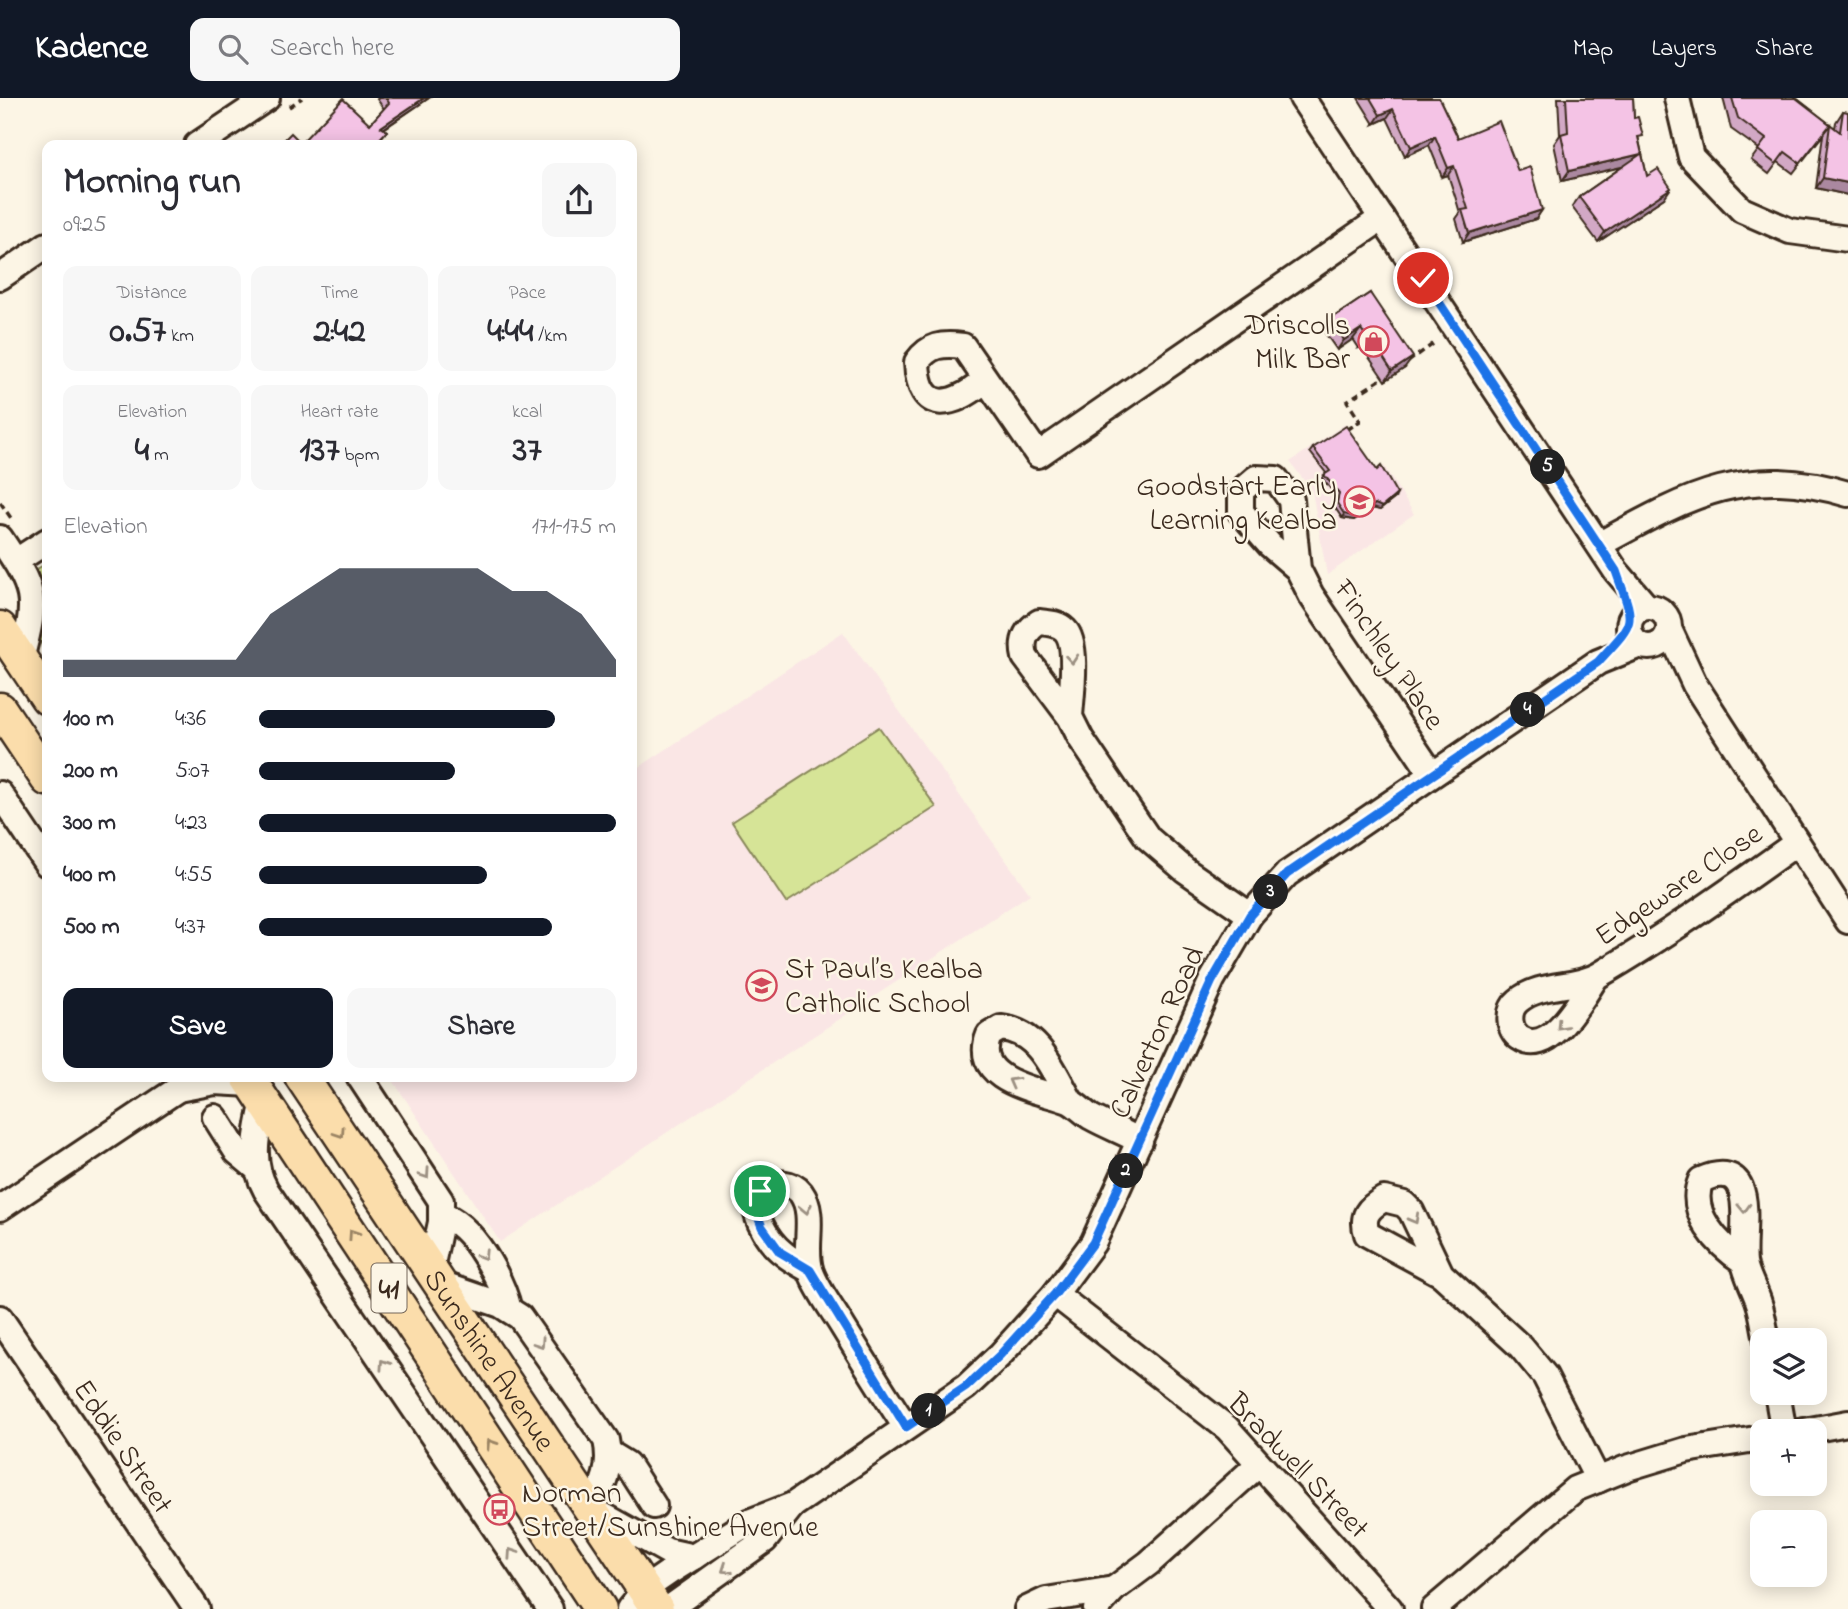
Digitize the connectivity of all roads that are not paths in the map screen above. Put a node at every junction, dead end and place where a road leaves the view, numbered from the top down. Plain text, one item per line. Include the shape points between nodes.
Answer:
1 (267, 98) edge
2 (1302, 98) edge
3 (1677, 98) edge
4 (204, 140) edge
5 (1382, 218) junction
6 (1848, 239) edge
7 (42, 248) edge
8 (0, 277) edge
9 (984, 381) dead end
10 (1848, 494) edge
11 (0, 538) edge
12 (42, 544) edge
13 (1600, 544) junction
14 (16, 561) junction
15 (1298, 569) dead end
16 (0, 628) edge
17 (1645, 629) junction
18 (21, 659) junction
19 (42, 690) edge
20 (0, 709) edge
21 (1070, 717) dead end
22 (42, 721) edge
23 (22, 742) junction
24 (42, 772) edge
25 (1432, 774) junction
26 (0, 794) edge
27 (1796, 844) junction
28 (42, 857) edge
29 (1250, 915) junction
30 (1848, 921) edge
31 (1596, 977) dead end
32 (305, 1082) edge
33 (363, 1082) edge
34 (182, 1083) edge
35 (254, 1087) edge
36 (1071, 1102) dead end
37 (215, 1118) dead end
38 (1140, 1141) junction
39 (255, 1167) junction
40 (0, 1208) edge
41 (441, 1214) junction
42 (1744, 1262) dead end
43 (810, 1270) dead end
44 (1441, 1274) dead end
45 (437, 1277) junction
46 (1055, 1294) junction
47 (509, 1310) junction
48 (0, 1318) edge
49 (1765, 1328) edge
50 (1848, 1423) edge
51 (906, 1427) junction
52 (1827, 1427) edge
53 (1750, 1440) edge
54 (609, 1453) junction
55 (1259, 1464) junction
56 (1598, 1480) junction
57 (793, 1505) junction
58 (654, 1506) dead end
59 (590, 1508) junction
60 (694, 1557) junction
61 (1114, 1589) junction
62 (650, 1604) edge
63 (197, 1609) edge
64 (550, 1609) edge
65 (600, 1609) edge
66 (1027, 1609) edge
67 (1096, 1609) edge
68 (1390, 1609) edge
69 (1434, 1609) edge

1 - 4 street
2 - 5 street
3 - 6 street via 1690,157 1742,210 1790,231
5 - 9 street via 1038,455
5 - 13 street
7 - 8 street
10 - 13 street via 1815,484 1743,483 1680,500
11 - 14 street
12 - 14 street
13 - 17 street
14 - 18 street via 31,591
15 - 25 street, Finchley Place
16 - 18 main road
17 - 25 street, Calverton Road
17 - 27 street via 1695,685
18 - 19 main road
20 - 23 main road
21 - 29 street via 1148,838
22 - 23 main road
23 - 24 main road
25 - 29 street, Calverton Road via 1287,874
26 - 28 street
27 - 30 street
27 - 31 street, Edgeware Close
29 - 38 street, Calverton Road via 1212,981
32 -> 45 main road, Sunshine Avenue / 41
33 -> 41 street via 438,1192
34 - 35 street
34 - 40 street
35 - 39 street
65 -> 35 main road, Sunshine Avenue / 41
36 - 38 street
37 - 39 street via 237,1152
38 - 46 street, Calverton Road via 1093,1243
64 -> 39 street via 266,1190
41 - 45 street
41 -> 47 street via 464,1227 502,1286
42 - 49 street
43 - 51 street
44 - 56 street via 1521,1347 1545,1376
45 - 47 street
45 - 59 main road, Sunshine Avenue / 41
46 - 51 street, Calverton Road via 966,1387
46 - 55 street, Bradwell Street via 1227,1428
47 -> 54 street via 528,1326 606,1440
48 - 63 street, Eddie Street
50 - 52 street
51 - 57 street, Calverton Road
53 - 56 street via 1685,1450
54 - 58 street via 627,1464
54 - 59 street via 603,1487
55 - 61 street
55 - 68 street, Bradwell Street
56 - 69 street via 1575,1489
57 - 60 street, Calverton Road via 749,1522
57 -> 62 street, Calverton Road via 765,1540
59 - 60 street via 667,1551
59 - 62 main road, Sunshine Avenue / 41
60 - 62 street, Calverton Road
61 - 66 street via 1046,1600
61 - 67 street

